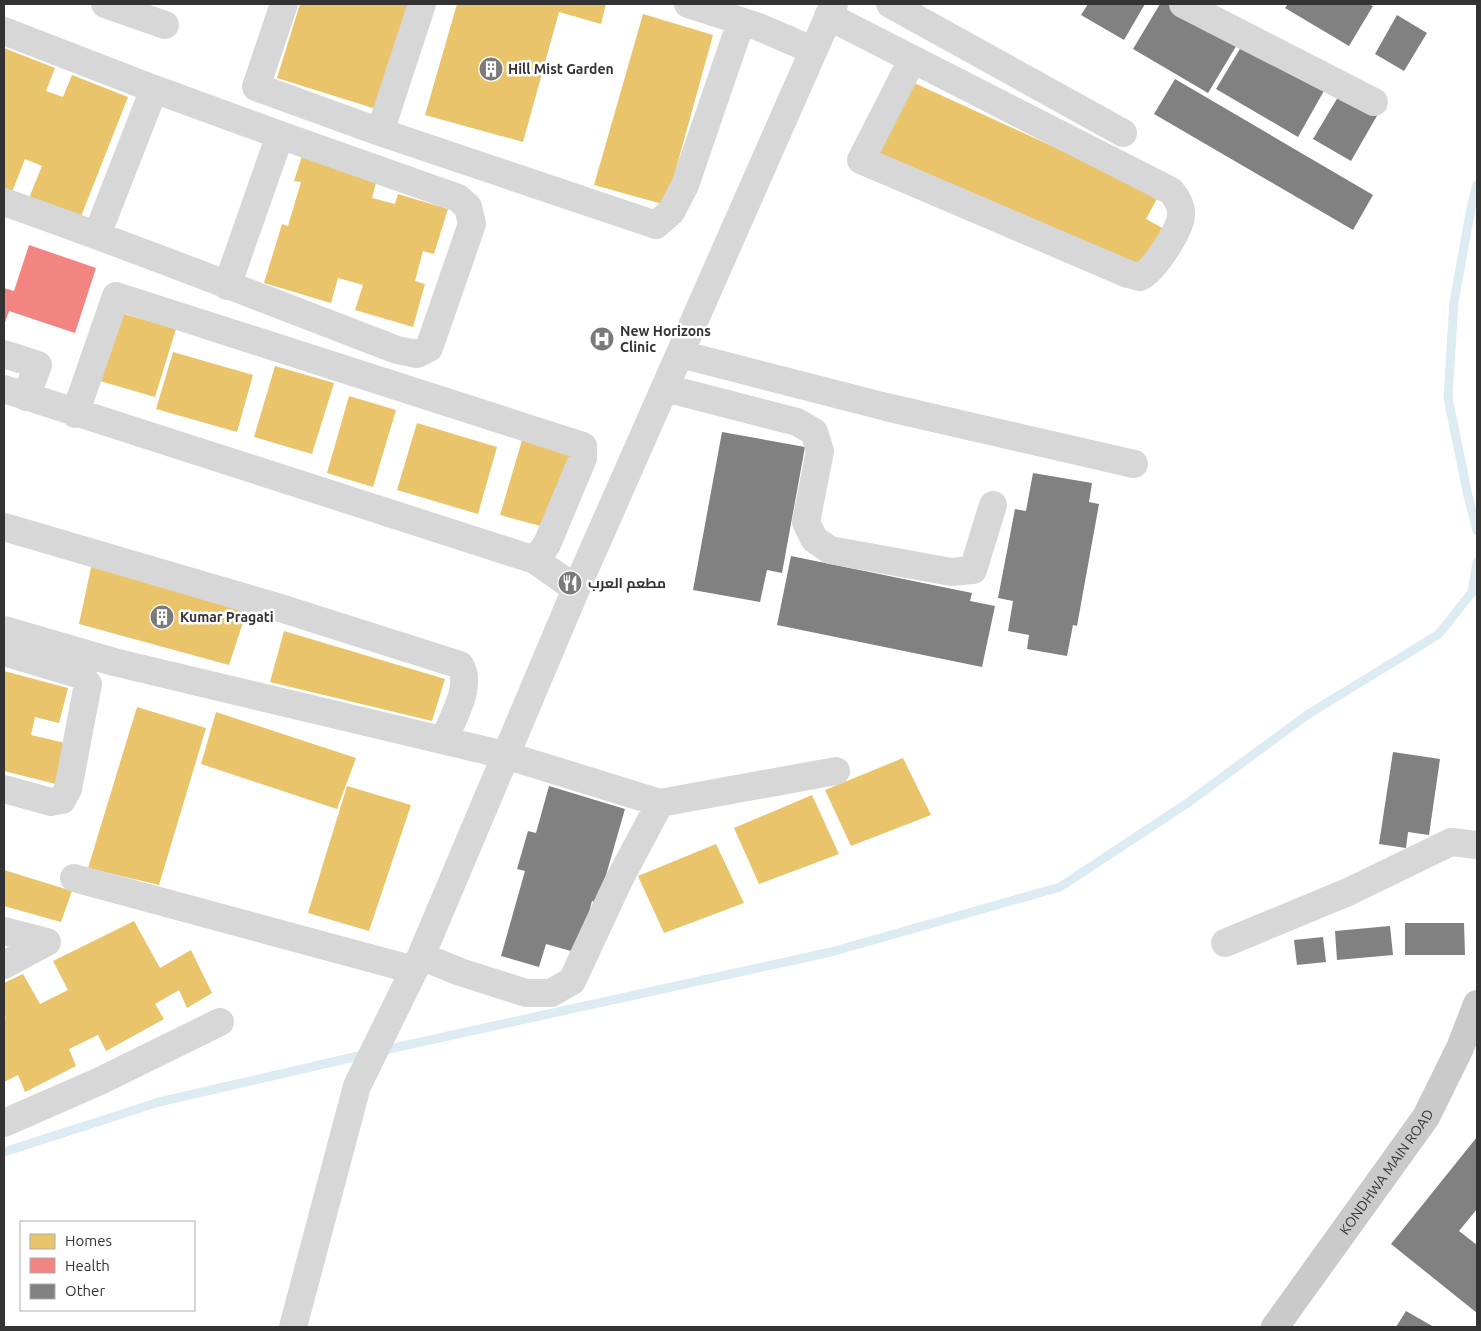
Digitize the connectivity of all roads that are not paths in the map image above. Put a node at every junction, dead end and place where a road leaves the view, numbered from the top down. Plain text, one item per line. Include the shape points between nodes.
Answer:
1 (105, 4) edge
2 (284, 4) edge
3 (422, 4) edge
4 (688, 4) edge
5 (890, 4) edge
6 (1183, 4) edge
7 (831, 10) edge
8 (741, 22) junction
9 (165, 24) dead end
10 (4, 31) edge
11 (812, 50) junction
12 (912, 60) junction
13 (154, 89) junction
14 (1374, 102) dead end
15 (380, 132) junction
16 (1123, 133) dead end
17 (280, 135) junction
18 (4, 202) edge
19 (97, 235) junction
20 (227, 286) junction
21 (4, 354) edge
22 (680, 354) junction
23 (664, 388) junction
24 (15, 393) edge
25 (75, 414) junction
26 (1134, 464) dead end
27 (993, 505) dead end
28 (4, 527) edge
29 (535, 560) junction
30 (576, 590) junction
31 (4, 630) edge
32 (4, 652) edge
33 (444, 740) junction
34 (505, 755) junction
35 (836, 771) dead end
36 (4, 789) edge
37 (660, 803) junction
38 (1477, 846) edge
39 (74, 878) dead end
40 (4, 931) edge
41 (1225, 943) dead end
42 (418, 963) junction
43 (4, 965) edge
44 (1477, 1004) edge
45 (220, 1022) dead end
46 (4, 1123) edge
47 (293, 1327) edge
48 (1275, 1327) edge

1 - 9 street
2 - 15 street via 256,87
3 - 15 street
4 - 8 street
5 - 16 street
6 - 14 street
7 - 11 street
7 - 12 street
8 - 11 street
8 - 15 street via 684,185 671,212 656,225
10 - 13 street
11 - 22 street
12 - 12 street via 861,160 1128,274 1140,277 1149,272 1168,246 1181,216 1178,200 1171,191
13 - 17 street
13 - 19 street
17 - 20 street
17 - 20 street via 458,198 468,207 472,224 429,348 417,354 397,350
18 - 19 street
19 - 20 street
21 - 24 street via 38,365
22 - 23 street
22 - 26 street via 886,407
23 - 27 street via 797,422 814,432 820,451 806,522 814,539 830,550 951,572 973,570
23 - 30 street
24 - 25 street
25 - 29 street
25 - 29 street via 116,296 583,446 583,458 550,535
28 - 33 street via 277,607 460,665 464,673 464,688
29 - 30 street
30 - 34 street
31 - 33 street via 114,662
32 - 36 street via 81,675 88,684 68,789 62,800 51,802
33 - 34 street
34 - 37 street
34 - 42 street
35 - 37 street
37 - 42 street via 572,980 552,993 526,993 460,972
38 - 41 street via 1450,842 1348,892
39 - 42 street
40 - 43 street via 48,942
42 - 47 street via 357,1086
44 - 48 main road, KONDHWA MAIN ROAD via 1460,1048 1426,1117
45 - 46 street via 100,1081

